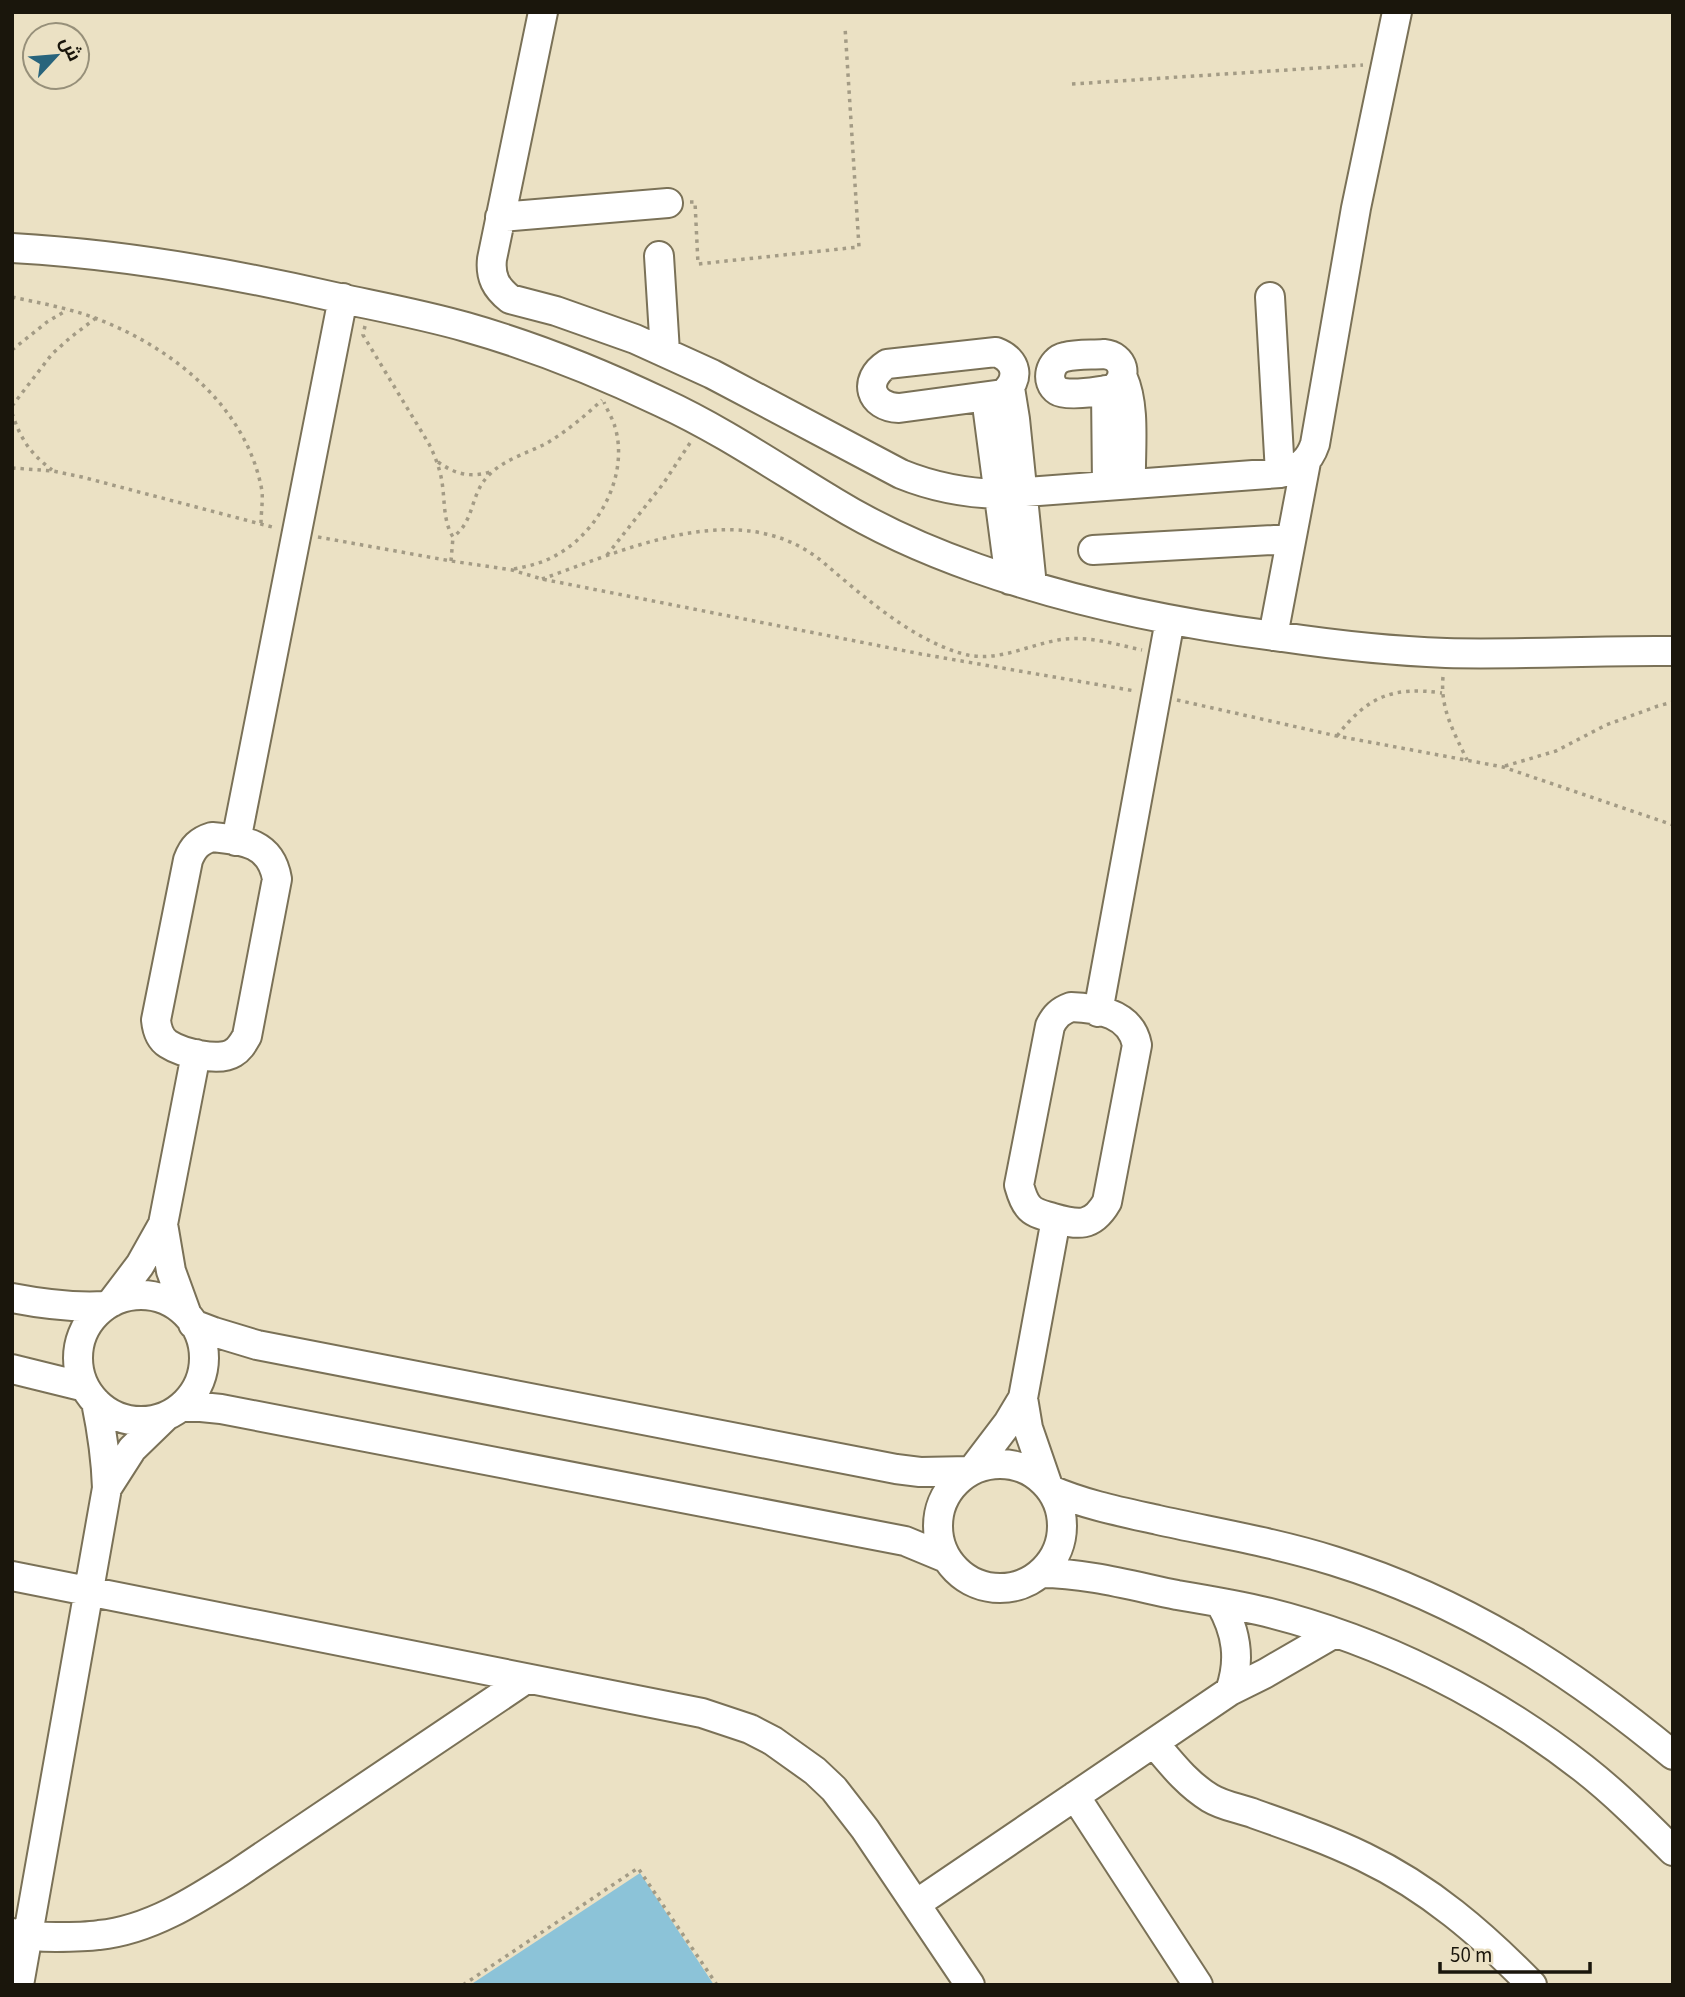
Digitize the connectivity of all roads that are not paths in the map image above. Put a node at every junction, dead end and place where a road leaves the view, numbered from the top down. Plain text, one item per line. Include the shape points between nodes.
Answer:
1 (542, 12) edge
2 (1397, 12) edge
3 (668, 203) road end
4 (500, 217) junction
5 (12, 248) edge
6 (659, 256) dead end
7 (1270, 297) dead end
8 (356, 301) junction
9 (665, 352) junction
10 (1114, 384) dead end
11 (998, 393) dead end
12 (1306, 462) junction
13 (1280, 473) junction
14 (1119, 484) junction
15 (1010, 493) junction
16 (1291, 539) junction
17 (1093, 550) dead end
18 (1021, 583) junction
19 (1170, 620) junction
20 (1273, 636) junction
21 (1673, 651) edge
22 (236, 841) junction
23 (1098, 1012) junction
24 (196, 1054) junction
25 (1056, 1219) junction
26 (163, 1223) junction
27 (12, 1298) edge
28 (108, 1304) junction
29 (190, 1320) junction
30 (12, 1369) edge
31 (90, 1395) junction
32 (1023, 1398) junction
33 (173, 1412) junction
34 (971, 1470) junction
35 (107, 1488) junction
36 (1049, 1488) junction
37 (946, 1558) junction
38 (1041, 1573) junction
39 (12, 1576) edge
40 (89, 1592) junction
41 (1220, 1603) junction
42 (1335, 1633) junction
43 (526, 1679) junction
44 (1230, 1692) junction
45 (1154, 1742) junction
46 (1673, 1755) edge
47 (1075, 1796) junction
48 (1673, 1851) edge
49 (916, 1904) junction
50 (20, 1935) edge
51 (19, 1985) edge
52 (970, 1985) edge
53 (1198, 1985) edge
54 (1532, 1985) edge

1 - 4 street
2 - 12 street via 1356,208 1315,444
3 - 4 street
4 - 9 street via 491,271 501,292
5 - 8 street via 161,262
6 - 9 street
7 - 13 street
8 - 18 street via 466,327 612,379 703,423 882,528
8 - 22 street via 296,533
9 - 15 street via 901,474 948,490
10 - 14 street via 1129,396
11 - 15 street via 1014,412
12 - 13 street
12 - 16 street
13 - 14 street
14 - 15 street
15 - 18 street
16 - 17 street
16 - 20 street
18 - 19 street
19 - 20 street
19 - 23 street
20 - 21 street via 1445,653
22 - 24 street via 212,837 192,849 156,1020 157,1030 169,1045
22 - 24 street via 261,848 270,856 276,891 247,1036 225,1057
23 - 25 street via 1071,1007 1054,1017 1050,1026 1019,1185 1028,1207
23 - 25 street via 1122,1019 1137,1045 1107,1202 1085,1223
24 - 26 street
25 - 32 street
26 - 28 street via 140,1265
26 - 29 street via 171,1271
27 - 28 street via 81,1308
28 - 29 street via 131,1296 152,1296 171,1303
28 - 31 street via 89,1322 79,1343 78,1365
29 - 33 street via 203,1345 203,1368 195,1390
29 - 34 street via 257,1345 896,1469
30 - 31 street
31 - 33 street via 110,1414 128,1420 147,1422
31 - 35 street via 104,1440
32 - 34 street
32 - 36 street
33 - 35 street via 132,1449
33 - 37 street via 221,1409 905,1541
34 - 36 street via 993,1463 1013,1464 1032,1472
34 - 37 street via 950,1487 939,1509 937,1534
35 - 40 street
36 - 38 street via 1061,1511 1062,1534 1055,1555
36 - 46 street via 1091,1505 1334,1560 1412,1588 1488,1625 1559,1668
37 - 38 street via 958,1573 990,1588 1009,1588
38 - 41 street
39 - 40 street
40 - 43 street
40 - 50 street
41 - 42 street
41 - 44 street via 1237,1646
42 - 44 street
42 - 48 street via 1454,1685 1525,1727 1592,1776
43 - 49 street via 702,1713 773,1741 834,1789
43 - 50 street via 196,1900 150,1921 102,1935
44 - 45 street
45 - 47 street
45 - 54 street via 1185,1778 1222,1805 1334,1843 1430,1895 1487,1940
47 - 49 street
47 - 53 street
49 - 52 street
50 - 51 street

